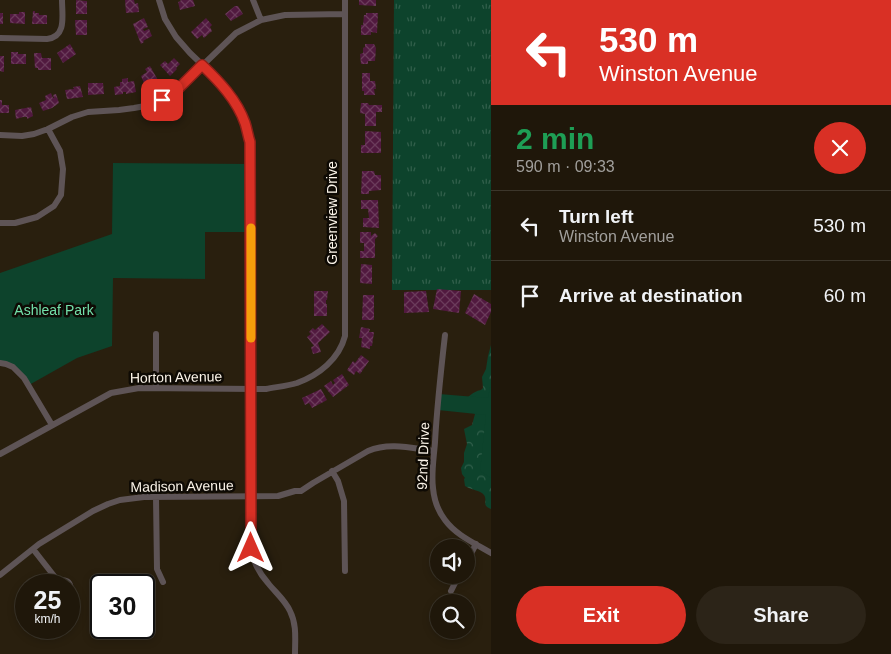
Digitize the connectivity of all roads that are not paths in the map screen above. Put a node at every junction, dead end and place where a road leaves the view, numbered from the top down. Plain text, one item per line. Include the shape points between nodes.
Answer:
1 (62, 0) edge
2 (159, 0) edge
3 (253, 0) edge
4 (344, 0) edge
5 (344, 14) junction
6 (261, 20) junction
7 (0, 38) edge
8 (202, 65) junction
9 (48, 129) junction
10 (0, 135) edge
11 (0, 223) edge
12 (156, 334) dead end
13 (445, 335) dead end
14 (0, 363) edge
15 (278, 387) joint
16 (156, 388) junction
17 (250, 388) junction
18 (52, 425) junction
19 (434, 451) junction
20 (0, 454) edge
21 (332, 472) junction
22 (156, 497) junction
23 (250, 497) junction
24 (476, 544) joint
25 (33, 549) junction
26 (491, 553) edge
27 (345, 571) dead end
28 (50, 574) edge
29 (0, 575) edge
30 (163, 582) dead end
31 (454, 584) edge
32 (451, 591) dead end
33 (295, 654) edge

1 - 7 street via 61,29 57,35 47,39
2 - 8 street via 176,37
3 - 6 street
4 - 5 street, Greenview Drive
5 - 6 street via 285,15
5 - 15 street, Greenview Drive via 345,336 340,350 325,367 295,384
6 - 8 street via 236,33
8 - 9 street via 162,100 134,108 88,112
8 - 17 street via 235,103 245,122 250,142
9 - 10 street via 22,136
9 - 11 street via 60,151 63,169 61,196 54,206 36,217 24,222
12 - 16 street
13 - 19 street, 92nd Drive
14 - 18 street via 13,367 24,378
15 - 17 street, Horton Avenue
16 - 17 street, Horton Avenue
16 - 18 street, Horton Avenue via 111,393
17 - 23 street
18 - 20 street, Horton Avenue
19 - 21 street, Madison Avenue via 376,447
19 - 24 street, 92nd Drive via 432,486 437,506 454,530
21 - 23 street, Madison Avenue via 301,491
21 - 27 street via 344,500
22 - 23 street, Madison Avenue
22 - 25 street, Madison Avenue via 108,504
22 - 30 street via 157,569
23 - 33 street via 252,554 256,566 290,611 295,623
24 - 26 street, 92nd Drive
25 - 28 street
25 - 29 street, Madison Avenue
31 - 32 street

